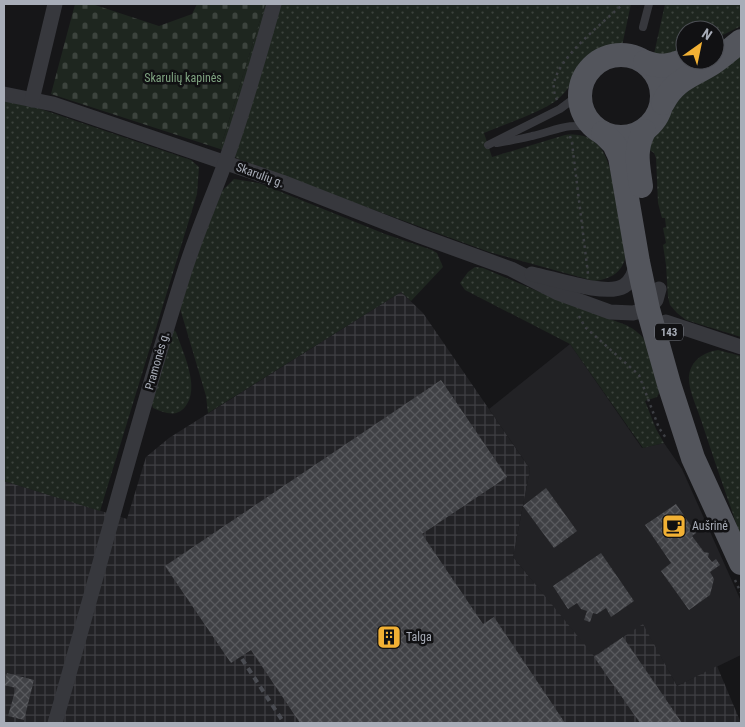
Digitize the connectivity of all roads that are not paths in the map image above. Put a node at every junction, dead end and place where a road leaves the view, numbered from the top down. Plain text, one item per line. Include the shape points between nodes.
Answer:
1 (56, 4) edge
2 (274, 4) edge
3 (649, 4) edge
4 (643, 27) dead end
5 (741, 40) edge
6 (725, 45) edge
7 (645, 62) junction
8 (675, 64) edge
9 (580, 87) junction
10 (4, 94) edge
11 (32, 100) junction
12 (662, 103) junction
13 (599, 130) junction
14 (644, 131) junction
15 (225, 162) junction
16 (638, 262) junction
17 (511, 269) junction
18 (658, 307) junction
19 (741, 346) edge
20 (741, 563) edge
21 (55, 723) edge

1 - 11 street
2 - 15 street, Pramonės g.
3 - 4 lane
5 - 6 main road, 143
5 - 12 main road, 143 via 713,62 679,81
7 - 8 main road via 658,66
7 - 9 main road via 623,54 601,60 591,67
7 - 12 main road via 660,80
9 - 13 main road, 143 via 582,110
9 - 13 lane via 572,100 560,109 488,145 567,126 580,125
10 - 11 street, Skarulių g.
11 - 15 street, Skarulių g. via 53,104
12 - 14 main road, 143 via 656,119
13 - 14 main road via 624,138
13 - 16 main road, 143 via 614,144 620,157
14 - 18 main road, 143 via 636,155
15 - 17 street, Skarulių g.
15 - 21 street, Pramonės g. via 183,276
16 - 17 street, Skarulių g. via 634,275 625,286 614,290
16 - 18 main road, 143
17 - 18 street, Skarulių g. via 558,293 610,312 633,313
18 - 19 street
18 - 20 main road, 143 via 727,529

